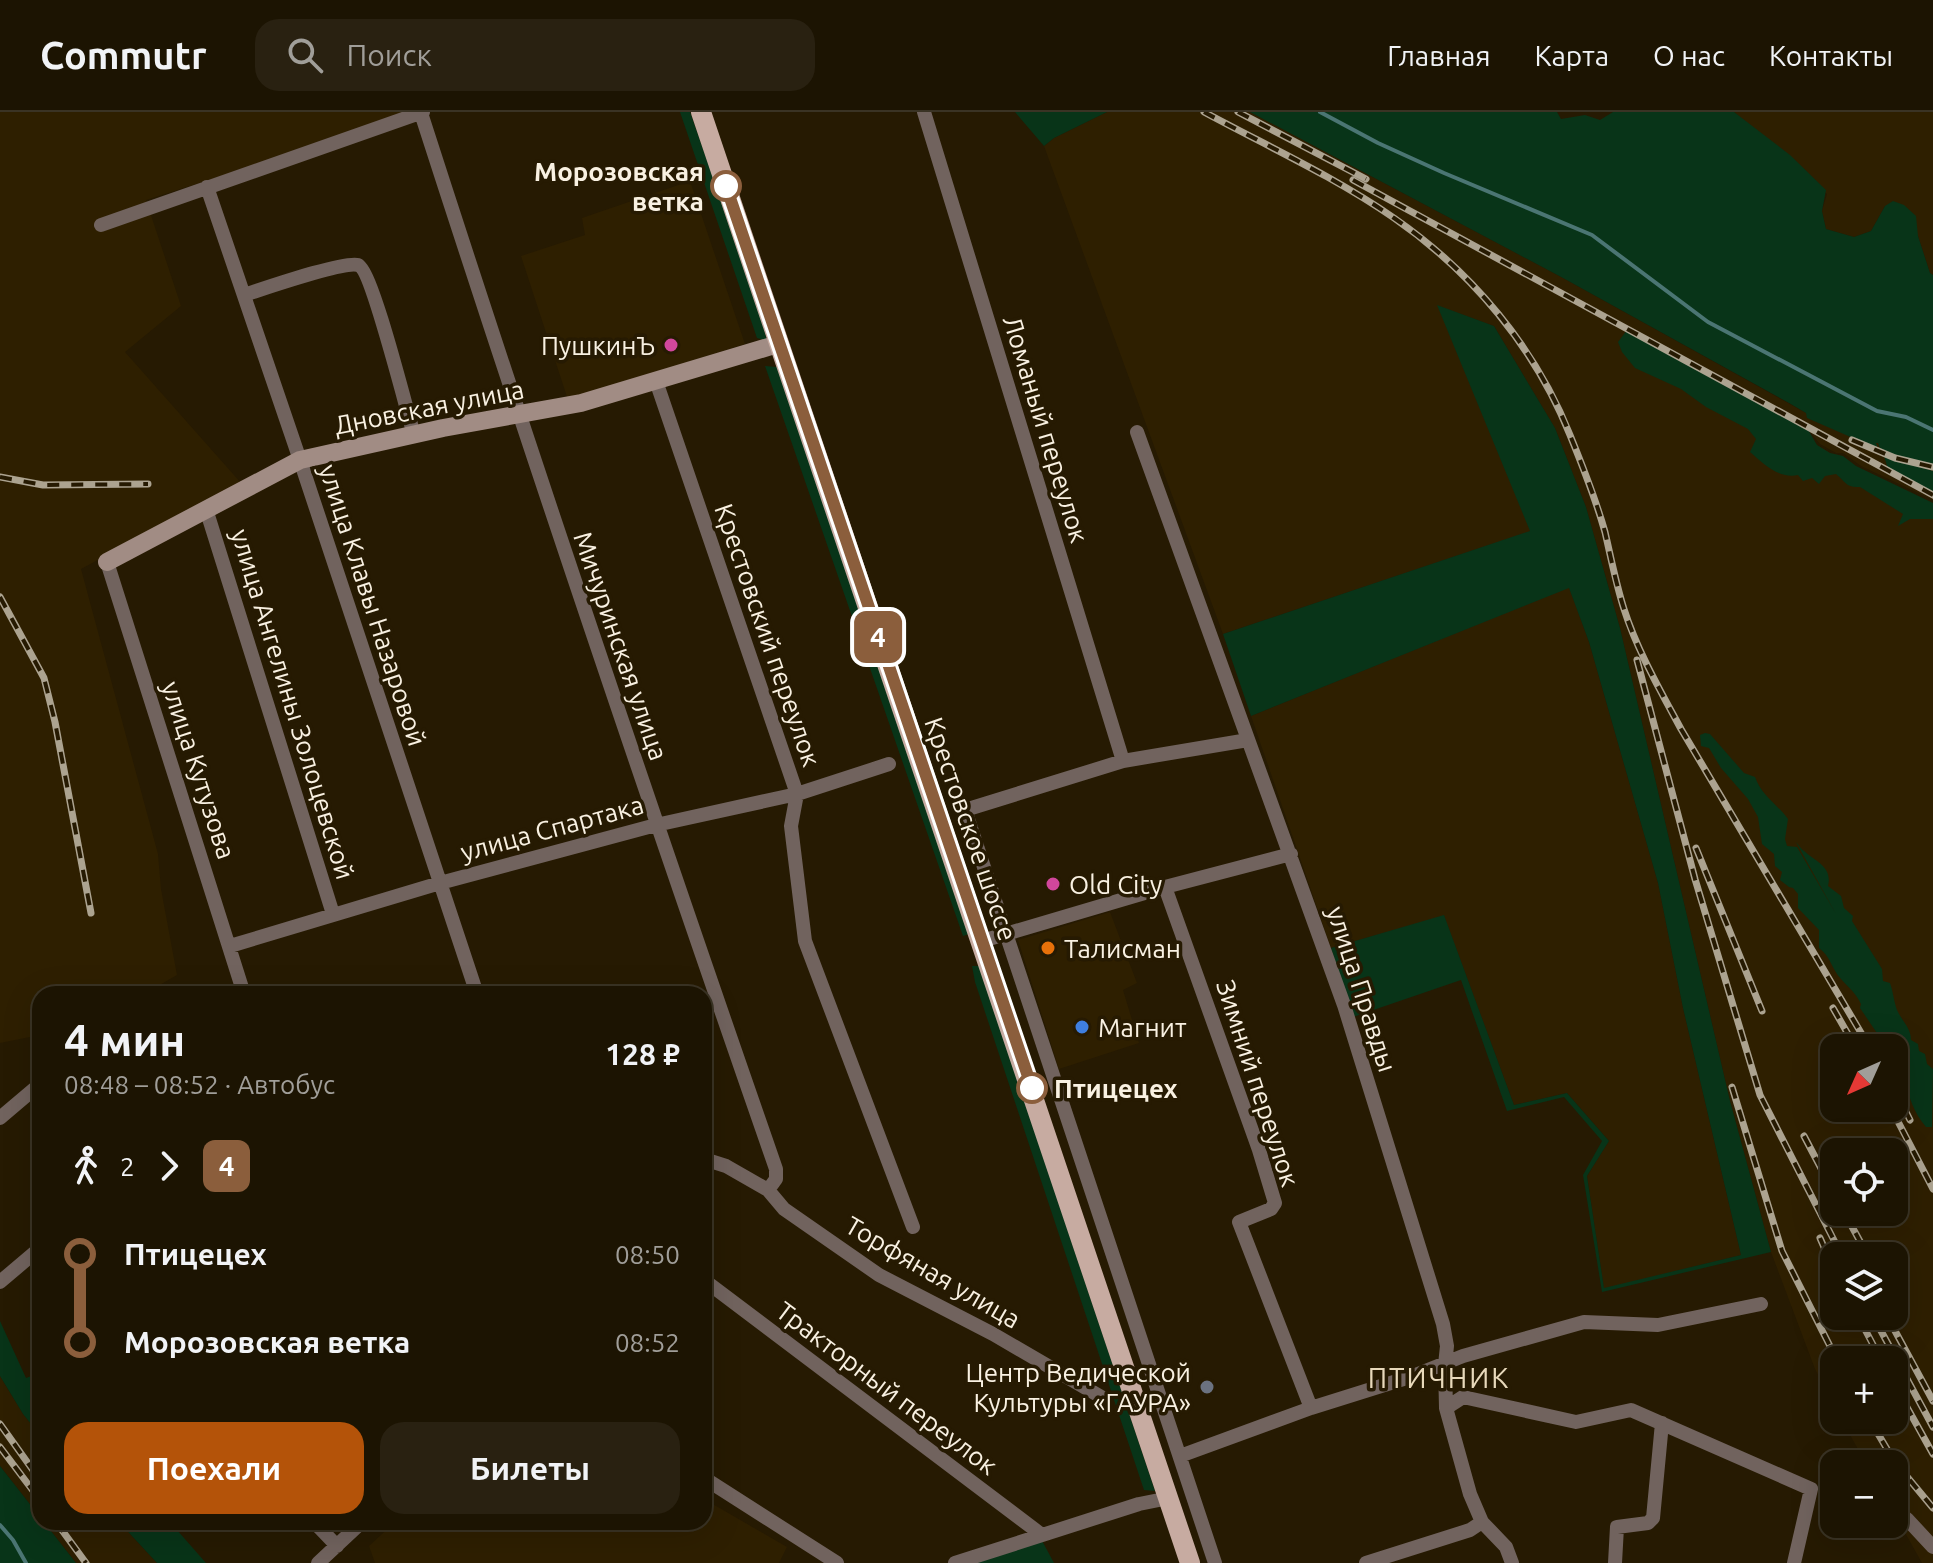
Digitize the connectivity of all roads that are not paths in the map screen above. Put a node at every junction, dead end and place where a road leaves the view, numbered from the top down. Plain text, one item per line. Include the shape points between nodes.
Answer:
1 (422, 112) edge
2 (701, 112) edge
3 (924, 112) edge
4 (207, 187) junction
5 (101, 225) dead end
6 (244, 295) junction
7 (778, 344) junction
8 (656, 381) junction
9 (518, 415) junction
10 (1137, 432) dead end
11 (414, 435) junction
12 (300, 460) junction
13 (206, 509) junction
14 (107, 562) joint
15 (1248, 740) junction
16 (1123, 761) junction
17 (889, 764) dead end
18 (797, 794) junction
19 (656, 825) junction
20 (1291, 854) junction
21 (440, 883) junction
22 (1165, 887) junction
23 (333, 914) junction
24 (1007, 933) junction
25 (982, 941) junction
26 (230, 946) junction
27 (242, 986) edge
28 (474, 986) edge
29 (32, 1091) edge
30 (0, 1118) edge
31 (712, 1162) edge
32 (768, 1190) junction
33 (913, 1227) dead end
34 (32, 1255) edge
35 (0, 1282) edge
36 (712, 1286) edge
37 (1761, 1304) dead end
38 (1445, 1365) junction
39 (1103, 1398) dead end
40 (1311, 1408) junction
41 (1446, 1408) junction
42 (1662, 1423) junction
43 (1180, 1456) junction
44 (712, 1483) edge
45 (1169, 1498) junction
46 (1908, 1520) edge
47 (1482, 1522) junction
48 (322, 1530) edge
49 (354, 1530) edge
50 (1042, 1535) junction
51 (337, 1546) junction
52 (1933, 1547) edge
53 (318, 1563) edge
54 (837, 1563) edge
55 (955, 1563) edge
56 (1190, 1563) edge
57 (1215, 1563) edge
58 (1366, 1563) edge
59 (1512, 1563) edge
60 (1615, 1563) edge
61 (1794, 1563) edge

1 - 4 street
1 - 9 street, Мичуринская улица
2 - 7 main road, Крестовское шоссе
3 - 16 street, Ломаный переулок
4 - 5 street
4 - 6 street, улица Клавы Назаровой
6 - 11 street via 335,268 361,266
6 - 12 street, улица Клавы Назаровой
7 - 8 street, Дновская улица
7 - 25 main road, Крестовское шоссе
8 - 9 street, Дновская улица
8 - 18 street, Крестовский переулок
9 - 11 street, Дновская улица
9 - 19 street, Мичуринская улица
10 - 15 street, улица Правды
11 - 12 street, Дновская улица
12 - 13 street, Дновская улица
12 - 21 street, улица Клавы Назаровой
13 - 14 street, Дновская улица
13 - 23 street, улица Ангелины Золоцевской
14 - 26 street, улица Кутузова
15 - 16 street
15 - 20 street, улица Правды
16 - 24 street via 965,810
17 - 18 street, улица Спартака
18 - 19 street, улица Спартака
18 - 33 street, Крестовский переулок via 791,826 805,941
19 - 21 street, улица Спартака
19 - 32 street, Мичуринская улица via 776,1169
20 - 22 street
20 - 38 street, улица Правды via 1443,1324
21 - 23 street, улица Спартака
21 - 28 street, улица Клавы Назаровой
22 - 24 street
22 - 40 street, Зимний переулок via 1275,1203 1239,1222
23 - 26 street, улица Спартака
24 - 25 street
24 - 43 street
25 - 45 main road, Крестовское шоссе
26 - 27 street, улица Кутузова
29 - 30 street
31 - 32 street, Торфяная улица
32 - 39 street, Торфяная улица via 784,1209 879,1275
34 - 35 street
36 - 50 street, Тракторный переулок
37 - 38 street via 1658,1325 1584,1322
38 - 40 street
38 - 41 street, улица Правды
40 - 43 street
41 - 42 street via 1463,1397 1576,1422 1631,1410
41 - 47 street, улица Правды
42 - 60 street via 1653,1518 1617,1527
42 - 61 street via 1811,1489
43 - 57 street
44 - 54 street
45 - 50 street
45 - 56 main road, Крестовское шоссе
46 - 52 street
47 - 58 street
47 - 59 street, улица Правды via 1506,1547
48 - 51 street
49 - 51 street
50 - 55 street
51 - 53 street

